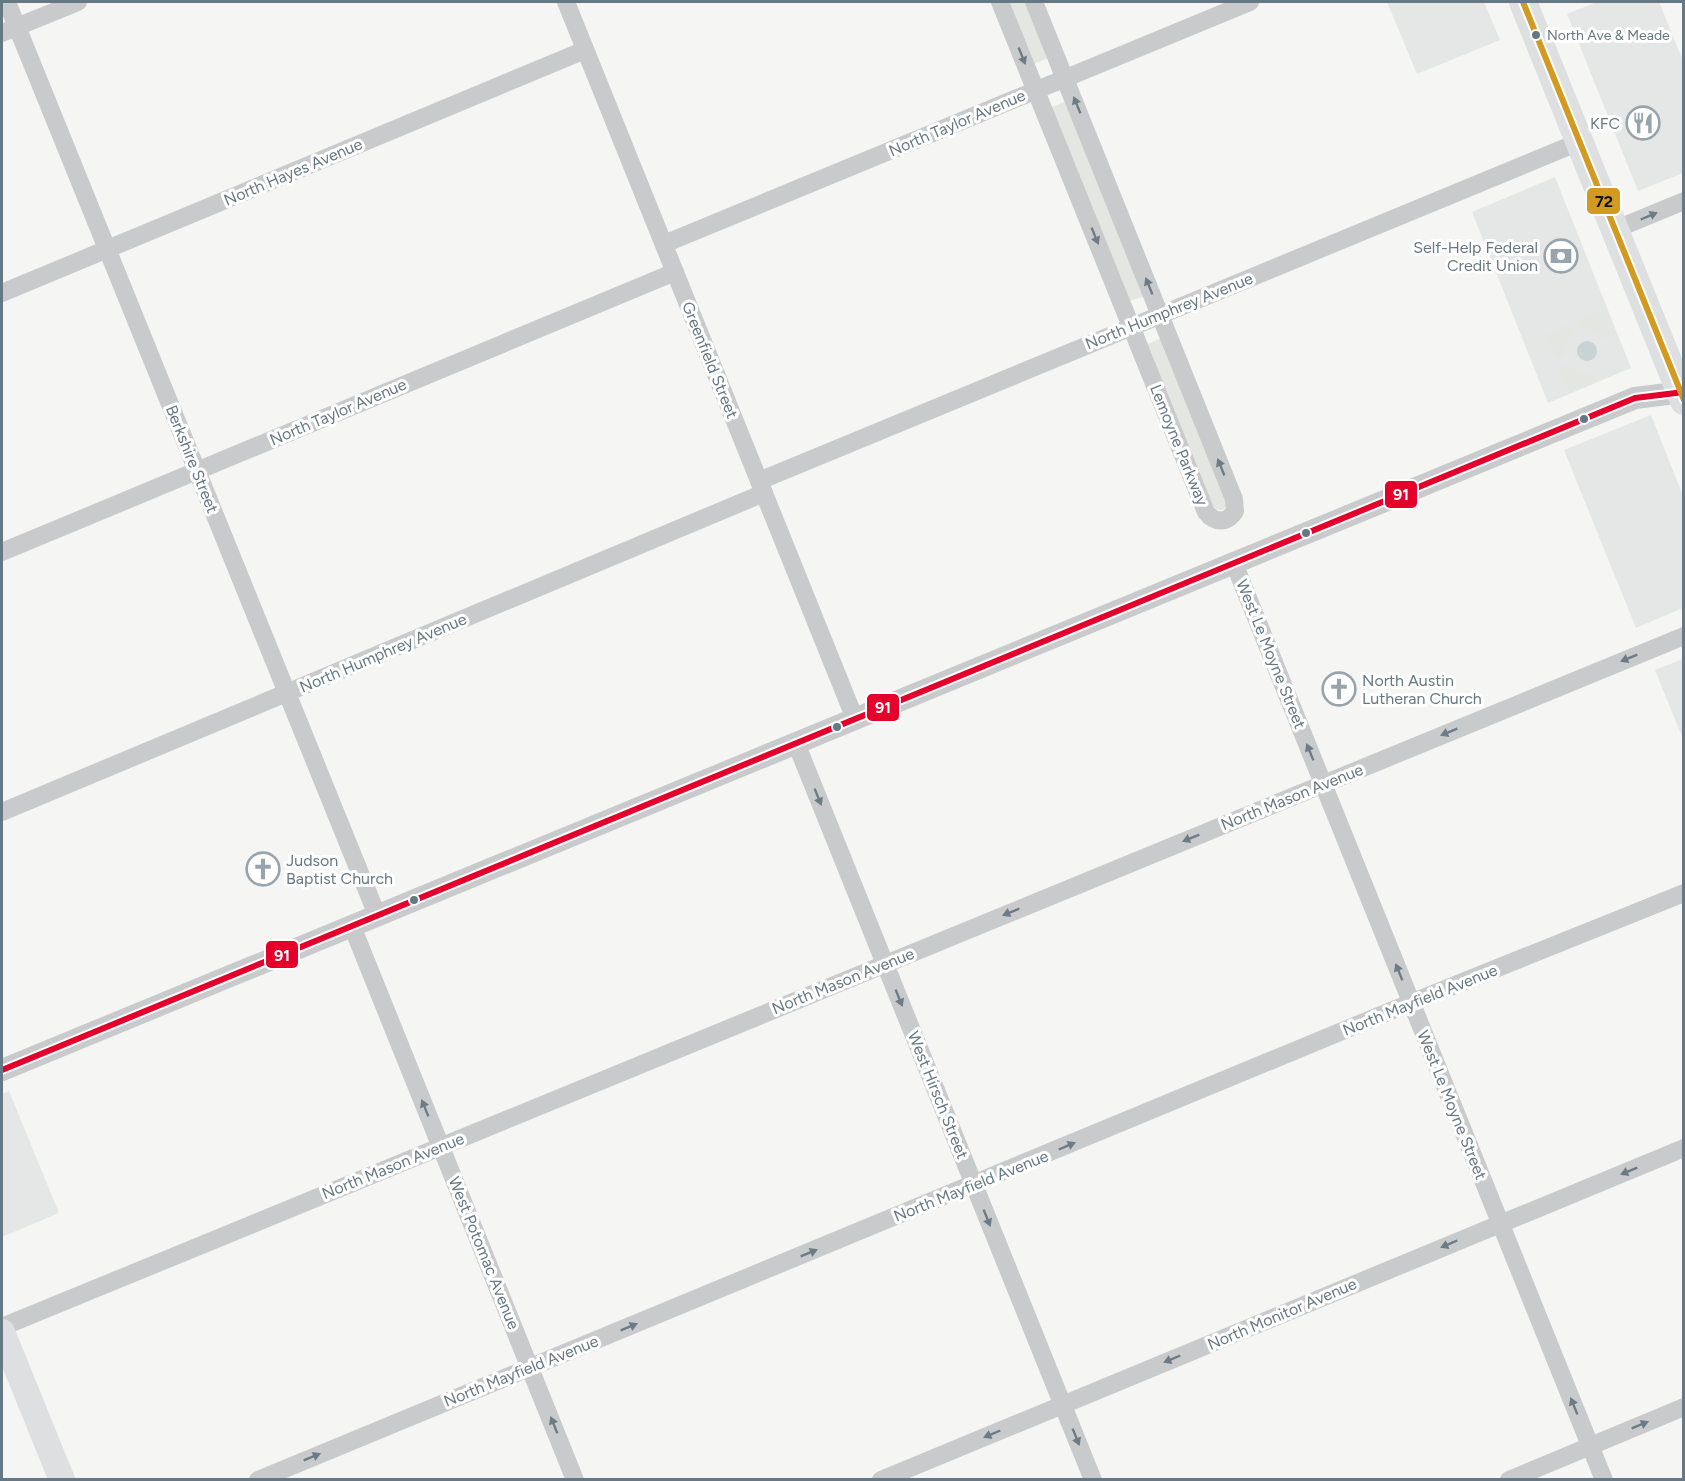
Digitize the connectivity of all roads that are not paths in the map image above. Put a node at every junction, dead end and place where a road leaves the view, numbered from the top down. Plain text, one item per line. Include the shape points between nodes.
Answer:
1 (7, 2) edge
2 (78, 2) edge
3 (568, 2) edge
4 (1000, 2) edge
5 (1034, 2) edge
6 (1250, 2) edge
7 (1530, 4) edge
8 (9, 30) edge
9 (585, 50) junction
10 (1066, 78) junction
11 (1035, 90) junction
12 (1579, 142) junction
13 (1683, 201) edge
14 (1614, 230) junction
15 (664, 244) junction
16 (107, 249) junction
17 (675, 272) junction
18 (2, 293) edge
19 (1160, 315) junction
20 (1132, 327) junction
21 (1682, 395) edge
22 (197, 471) junction
23 (761, 487) junction
24 (2, 552) edge
25 (1234, 563) junction
26 (1683, 636) edge
27 (287, 693) junction
28 (855, 719) junction
29 (796, 743) junction
30 (1323, 784) junction
31 (2, 812) edge
32 (1683, 893) edge
33 (377, 915) junction
34 (352, 926) junction
35 (885, 964) junction
36 (1411, 1003) junction
37 (2, 1070) edge
38 (441, 1146) junction
39 (1683, 1148) edge
40 (974, 1185) junction
41 (1500, 1223) junction
42 (2, 1327) edge
43 (2, 1332) edge
44 (530, 1368) junction
45 (1062, 1404) junction
46 (1683, 1407) edge
47 (1590, 1446) junction
48 (62, 1479) edge
49 (258, 1479) edge
50 (575, 1479) edge
51 (881, 1479) edge
52 (1093, 1479) edge
53 (1509, 1479) edge
54 (1604, 1479) edge

1 - 8 street, Berkshire Street
2 - 8 street
3 - 9 street, Greenfield Street
4 -> 11 street, Lemoyne Parkway
5 - 10 street, Lemoyne Parkway
6 - 10 street, North Taylor Avenue
7 - 12 main road
8 - 16 street, Berkshire Street
9 - 15 street, Greenfield Street
9 - 16 street, North Hayes Avenue
10 - 11 street, North Taylor Avenue
19 -> 10 street, Lemoyne Parkway
11 - 15 street, North Taylor Avenue
11 -> 20 street, Lemoyne Parkway
12 - 14 main road
12 - 19 street, North Humphrey Avenue
14 -> 13 street
14 - 21 main road
15 - 17 street, Greenfield Street
16 - 18 street, North Hayes Avenue
16 - 22 street, Berkshire Street
17 - 22 street, North Taylor Avenue
17 - 23 street, Greenfield Street
19 - 20 street, North Humphrey Avenue
20 -> 19 street, Lemoyne Parkway via 1206,512 1215,520 1227,520 1235,511 1234,499
20 - 23 street, North Humphrey Avenue
21 - 25 street via 1635,398
22 - 24 street, North Taylor Avenue
22 - 27 street, Berkshire Street
23 - 27 street, North Humphrey Avenue
23 - 28 street, Greenfield Street
25 - 28 street
30 -> 25 street, West Le Moyne Street
26 -> 30 street, North Mason Avenue
27 - 31 street, North Humphrey Avenue
27 - 33 street, Berkshire Street
28 - 29 street
29 - 33 street
29 -> 35 street, West Hirsch Street
30 -> 35 street, North Mason Avenue
36 -> 30 street, West Le Moyne Street
32 - 36 street, North Mayfield Avenue
33 - 34 street
34 - 37 street
38 -> 34 street, West Potomac Avenue
35 - 38 street, North Mason Avenue
35 -> 40 street, West Hirsch Street
40 -> 36 street, North Mayfield Avenue
36 - 41 street, West Le Moyne Street
38 - 42 street, North Mason Avenue
38 - 44 street, West Potomac Avenue
39 -> 41 street, North Monitor Avenue
44 -> 40 street, North Mayfield Avenue
40 -> 45 street, West Hirsch Street
41 -> 45 street, North Monitor Avenue
47 -> 41 street, West Le Moyne Street
43 - 48 main road
49 -> 44 street, North Mayfield Avenue
50 -> 44 street, West Potomac Avenue
45 -> 51 street, North Monitor Avenue
45 -> 52 street, West Hirsch Street
47 -> 46 street
47 - 53 street
47 - 54 street, West Le Moyne Street

